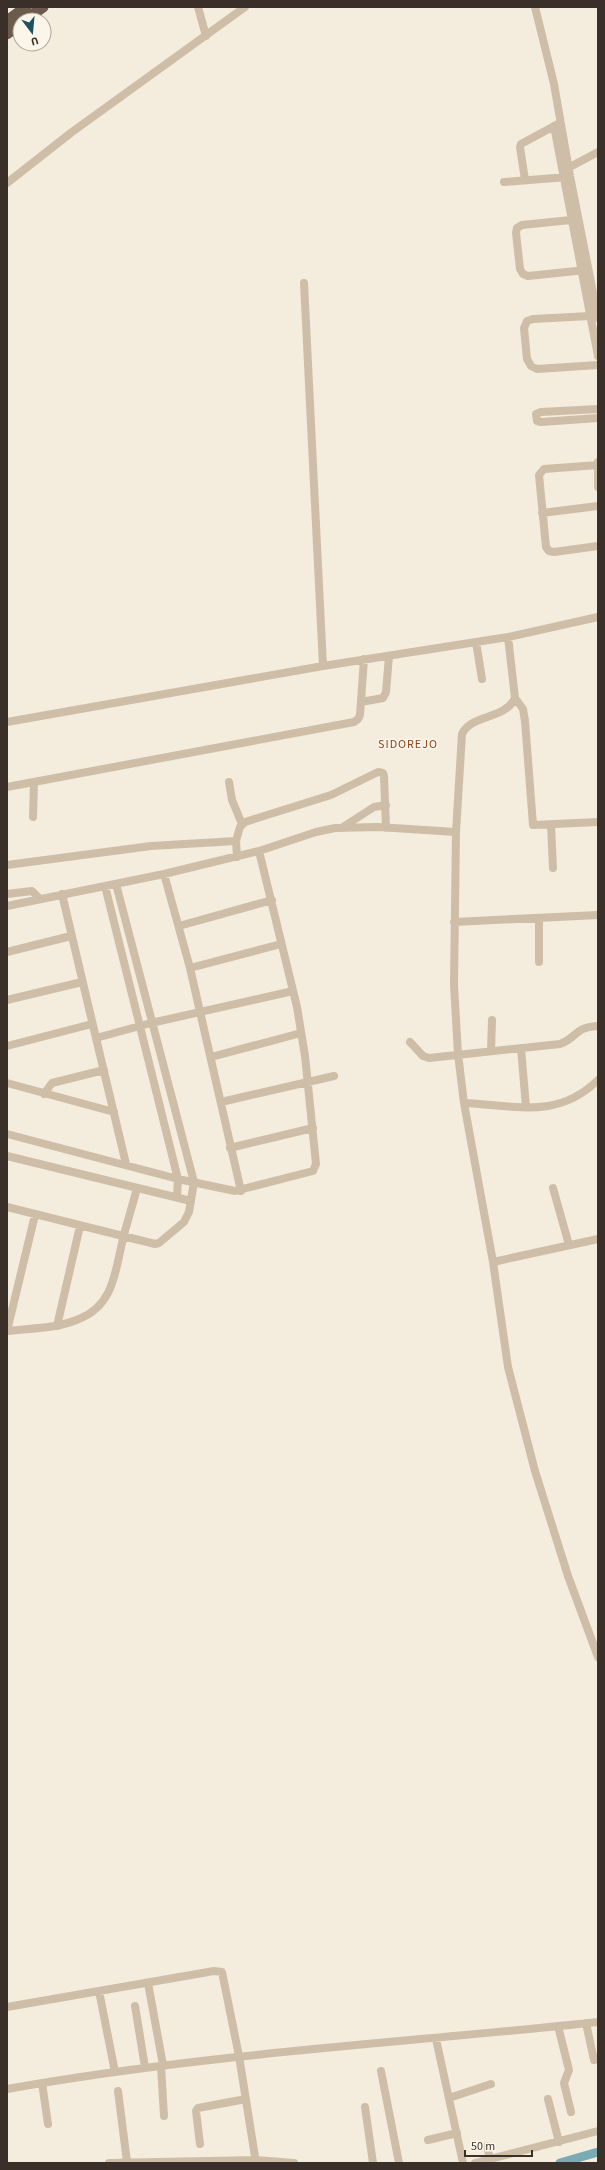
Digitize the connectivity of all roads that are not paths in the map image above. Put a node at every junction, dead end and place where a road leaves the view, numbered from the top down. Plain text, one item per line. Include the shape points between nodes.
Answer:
1 (26, 7) edge
2 (198, 7) edge
3 (245, 7) edge
4 (535, 7) edge
5 (7, 20) edge
6 (206, 36) junction
7 (557, 125) junction
8 (598, 152) edge
9 (568, 168) junction
10 (566, 177) junction
11 (524, 180) junction
12 (504, 182) dead end
13 (7, 183) edge
14 (571, 220) junction
15 (585, 270) junction
16 (304, 283) dead end
17 (594, 317) edge
18 (598, 356) edge
19 (598, 365) edge
20 (598, 409) edge
21 (598, 418) edge
22 (598, 464) edge
23 (598, 487) edge
24 (598, 506) edge
25 (542, 513) junction
26 (598, 546) edge
27 (598, 617) edge
28 (508, 637) junction
29 (476, 642) junction
30 (389, 656) junction
31 (364, 660) junction
32 (323, 666) junction
33 (482, 679) dead end
34 (515, 698) junction
35 (362, 702) junction
36 (7, 722) edge
37 (34, 782) junction
38 (229, 782) dead end
39 (7, 787) edge
40 (386, 805) junction
41 (33, 817) dead end
42 (598, 822) edge
43 (242, 824) junction
44 (551, 825) junction
45 (343, 827) junction
46 (386, 828) junction
47 (456, 832) junction
48 (236, 841) junction
49 (259, 851) junction
50 (237, 857) junction
51 (7, 865) edge
52 (553, 868) dead end
53 (164, 874) junction
54 (116, 884) junction
55 (105, 886) junction
56 (7, 894) edge
57 (62, 894) junction
58 (40, 899) junction
59 (272, 900) junction
60 (7, 906) edge
61 (598, 915) edge
62 (539, 918) junction
63 (454, 922) junction
64 (179, 926) junction
65 (71, 936) junction
66 (282, 944) junction
67 (7, 952) edge
68 (539, 962) dead end
69 (190, 968) junction
70 (82, 982) junction
71 (293, 991) junction
72 (7, 1000) edge
73 (200, 1012) junction
74 (492, 1020) dead end
75 (151, 1023) junction
76 (92, 1024) junction
77 (140, 1026) junction
78 (598, 1026) edge
79 (302, 1033) junction
80 (96, 1038) junction
81 (410, 1042) dead end
82 (7, 1046) edge
83 (521, 1048) junction
84 (491, 1051) junction
85 (458, 1054) junction
86 (211, 1057) junction
87 (104, 1070) junction
88 (334, 1076) dead end
89 (598, 1080) edge
90 (308, 1082) junction
91 (7, 1083) edge
92 (44, 1094) junction
93 (221, 1102) junction
94 (465, 1106) junction
95 (526, 1107) junction
96 (114, 1112) junction
97 (313, 1128) junction
98 (7, 1134) edge
99 (230, 1148) junction
100 (7, 1156) edge
101 (126, 1164) junction
102 (178, 1179) junction
103 (194, 1182) junction
104 (137, 1188) junction
105 (553, 1188) dead end
106 (241, 1191) junction
107 (177, 1197) junction
108 (191, 1201) junction
109 (7, 1207) edge
110 (35, 1215) junction
111 (80, 1226) junction
112 (123, 1236) junction
113 (598, 1239) edge
114 (569, 1245) junction
115 (493, 1262) junction
116 (56, 1326) junction
117 (7, 1331) edge
118 (598, 1657) edge
119 (148, 1983) junction
120 (100, 1991) junction
121 (135, 2006) dead end
122 (7, 2007) edge
123 (598, 2022) edge
124 (586, 2023) junction
125 (558, 2026) junction
126 (436, 2039) junction
127 (239, 2056) junction
128 (594, 2060) dead end
129 (162, 2066) junction
130 (145, 2067) junction
131 (381, 2071) dead end
132 (115, 2072) junction
133 (42, 2083) junction
134 (491, 2084) dead end
135 (7, 2089) edge
136 (118, 2091) dead end
137 (449, 2098) junction
138 (246, 2099) junction
139 (548, 2099) dead end
140 (365, 2106) dead end
141 (571, 2112) dead end
142 (164, 2116) dead end
143 (48, 2124) dead end
144 (598, 2131) edge
145 (457, 2133) junction
146 (428, 2140) dead end
147 (559, 2142) junction
148 (200, 2144) dead end
149 (487, 2146) dead end
150 (256, 2161) edge
151 (490, 2161) edge
152 (127, 2162) edge
153 (110, 2163) edge
154 (294, 2163) edge
155 (373, 2163) edge
156 (399, 2163) edge
157 (463, 2163) edge
158 (475, 2163) edge

1 - 5 highway
2 - 6 street
3 - 6 street
4 - 7 street via 554,84
6 - 13 street via 72,132
7 - 9 street
7 - 10 street
7 - 11 street via 522,144 520,148
8 - 9 street
9 - 10 street
10 - 11 street
10 - 14 street
10 - 15 street
11 - 12 street
14 - 15 street
14 - 15 street via 522,225 517,228 520,269 528,276
15 - 17 street
16 - 32 street
17 - 18 street
17 - 19 street via 533,319 528,321 524,328 527,359 531,366 537,369
20 - 21 street via 541,412 535,417 541,422
22 - 23 street
22 - 25 street via 541,471 539,474
24 - 25 street
25 - 26 street via 546,547 549,551
27 - 28 street
28 - 29 street
28 - 34 street
29 - 30 street
29 - 33 street
30 - 31 street
30 - 35 street via 386,692 383,698
31 - 32 street
31 - 35 street
32 - 36 street
34 - 44 street via 523,709 525,721 533,824
34 - 47 street via 509,707 464,729
35 - 37 street via 358,719 354,722
37 - 39 street
37 - 41 street
38 - 43 street via 232,800
40 - 43 street via 384,776 378,772 331,795
40 - 45 street via 374,807
40 - 46 street
42 - 44 street
43 - 48 street
44 - 52 street
45 - 46 street
45 - 49 street via 316,832
46 - 47 street
47 - 63 street
48 - 50 street
48 - 51 street via 156,845
49 - 50 street
49 - 59 street
50 - 53 street
53 - 54 street
53 - 64 street
54 - 55 street
54 - 75 street
55 - 57 street
55 - 77 street
56 - 58 street via 32,891
57 - 58 street
57 - 65 street
58 - 60 street
59 - 64 street
59 - 66 street
61 - 62 street
62 - 63 street
62 - 68 street
63 - 85 street
64 - 69 street
65 - 67 street
65 - 70 street
66 - 69 street
66 - 71 street
69 - 73 street
70 - 72 street
70 - 76 street
71 - 73 street
71 - 79 street
73 - 75 street
73 - 86 street
74 - 84 street
75 - 77 street
75 - 103 street
76 - 80 street
76 - 82 street
77 - 80 street
77 - 102 street
78 - 83 street via 580,1028 567,1041 560,1044
79 - 86 street
79 - 90 street
80 - 87 street
81 - 85 street via 423,1056 429,1058
83 - 84 street
83 - 95 street
84 - 85 street
85 - 94 street
86 - 93 street
87 - 92 street via 52,1083
87 - 96 street
88 - 90 street
89 - 95 street via 590,1088 562,1104
90 - 93 street
90 - 97 street
91 - 92 street
92 - 96 street
93 - 99 street
94 - 95 street
94 - 115 street
96 - 101 street
97 - 99 street
97 - 106 street via 316,1164 313,1170
98 - 101 street
99 - 106 street
100 - 104 street
101 - 102 street
102 - 103 street
102 - 107 street
103 - 106 street via 230,1191
103 - 108 street
104 - 107 street
104 - 112 street
105 - 114 street
107 - 108 street
108 - 112 street via 184,1222 159,1243
109 - 110 street
110 - 111 street
110 - 117 street
111 - 112 street
111 - 116 street
112 - 116 street via 110,1291 85,1316
113 - 114 street
114 - 115 street
115 - 118 street via 508,1367 528,1446 568,1576
116 - 117 street
119 - 120 street
119 - 127 street via 214,1971 222,1972
119 - 129 street
120 - 122 street
120 - 132 street
121 - 130 street
123 - 124 street
124 - 125 street
124 - 128 street
125 - 126 street
125 - 141 street via 569,2070 564,2083
126 - 127 street
126 - 137 street
127 - 129 street
127 - 138 street
129 - 130 street
129 - 142 street
130 - 132 street
131 - 156 street
132 - 133 street
133 - 135 street
133 - 143 street
134 - 137 street
136 - 152 street
137 - 145 street
138 - 148 street via 198,2108 196,2111
138 - 150 street
139 - 147 street
140 - 155 street
144 - 147 street
145 - 146 street
145 - 157 street
147 - 151 street
149 - 151 street
150 - 152 street
150 - 154 street
151 - 158 street
152 - 153 street

